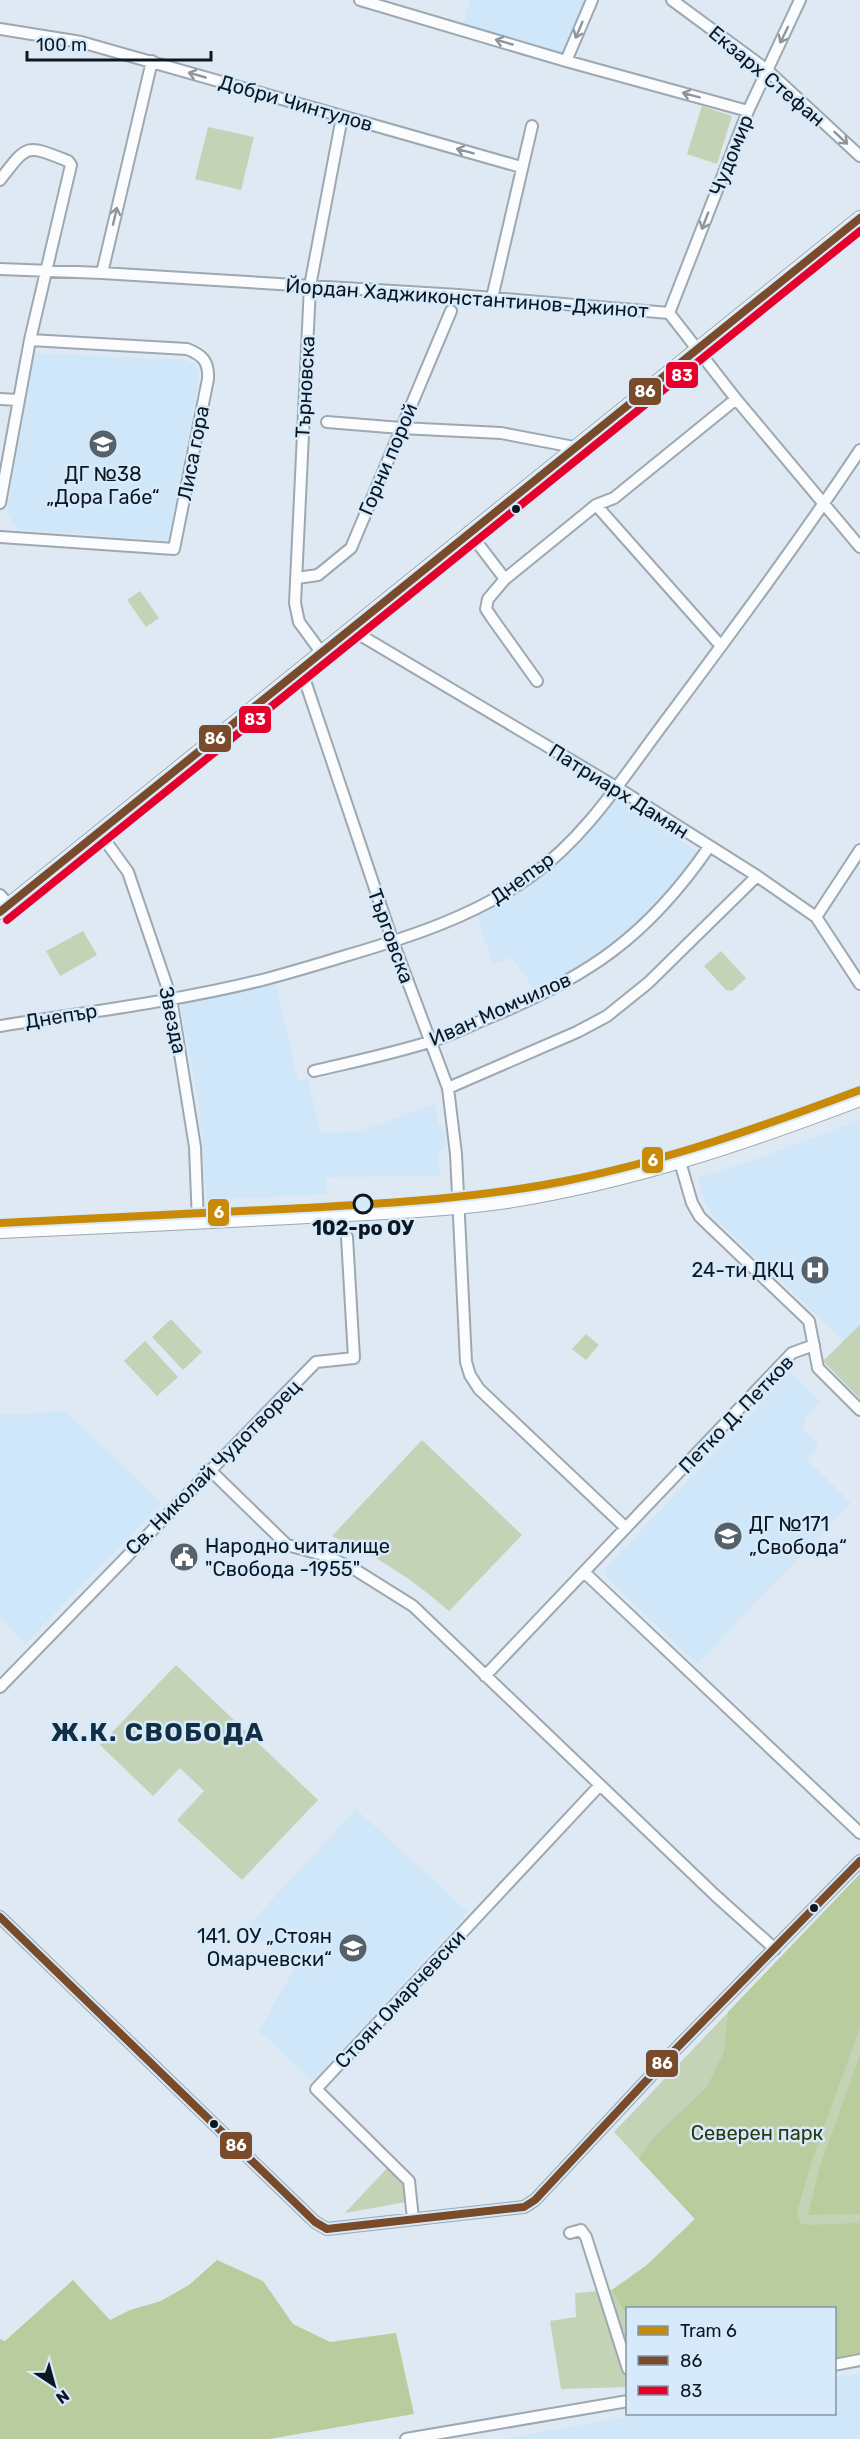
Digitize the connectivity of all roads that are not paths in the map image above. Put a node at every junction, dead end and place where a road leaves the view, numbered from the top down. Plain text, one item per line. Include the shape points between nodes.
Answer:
1 (360, 0) edge
2 (592, 0) edge
3 (673, 0) edge
4 (800, 0) edge
5 (0, 29) edge
6 (152, 61) junction
7 (566, 61) junction
8 (767, 70) junction
9 (748, 111) junction
10 (342, 117) junction
11 (532, 126) dead end
12 (860, 156) edge
13 (521, 166) junction
14 (0, 180) edge
15 (860, 218) edge
16 (0, 269) edge
17 (47, 272) junction
18 (102, 273) junction
19 (310, 286) junction
20 (492, 298) junction
21 (450, 311) dead end
22 (669, 313) junction
23 (30, 340) junction
24 (696, 348) junction
25 (0, 399) edge
26 (736, 399) junction
27 (18, 400) junction
28 (327, 422) dead end
29 (401, 429) junction
30 (574, 447) junction
31 (860, 450) edge
32 (0, 503) edge
33 (824, 504) junction
34 (596, 505) junction
35 (469, 532) junction
36 (0, 537) edge
37 (860, 547) edge
38 (297, 578) junction
39 (505, 579) junction
40 (350, 629) junction
41 (721, 646) junction
42 (321, 652) junction
43 (300, 669) junction
44 (537, 681) dead end
45 (616, 787) junction
46 (99, 832) junction
47 (709, 847) junction
48 (860, 850) edge
49 (757, 876) junction
50 (3, 904) edge
51 (816, 917) junction
52 (393, 942) junction
53 (860, 984) edge
54 (171, 998) junction
55 (0, 1026) edge
56 (430, 1042) junction
57 (314, 1071) dead end
58 (448, 1088) junction
59 (860, 1100) edge
60 (680, 1162) junction
61 (458, 1207) junction
62 (198, 1221) junction
63 (0, 1232) edge
64 (347, 1237) dead end
65 (814, 1345) junction
66 (860, 1410) edge
67 (210, 1470) junction
68 (626, 1528) junction
69 (584, 1572) junction
70 (485, 1676) junction
71 (0, 1687) edge
72 (600, 1785) junction
73 (860, 1833) edge
74 (860, 1861) edge
75 (0, 1917) edge
76 (775, 1949) junction
77 (413, 2219) junction
78 (570, 2233) dead end
79 (860, 2361) edge
80 (836, 2365) edge
81 (626, 2366) edge
82 (626, 2401) edge
83 (406, 2439) edge

7 -> 1 street
2 -> 7 street
3 - 8 street, Екзарх Стефан
4 -> 8 street, Чудомир
5 - 6 street, Добри Чинтулов via 81,42
10 -> 6 street, Добри Чинтулов
18 -> 6 street
9 -> 7 street
8 - 9 street, Чудомир
8 -> 12 street, Екзарх Стефан
9 -> 22 street, Чудомир
13 -> 10 street, Добри Чинтулов
10 - 19 street, Търновска
11 - 13 street
13 - 20 street
14 - 17 street via 28,149 37,148 70,162
15 - 24 street
16 - 17 street, Йордан Хаджиконстантинов-Джинот
17 - 18 street, Йордан Хаджиконстантинов-Джинот
17 - 23 street
18 - 19 street, Йордан Хаджиконстантинов-Джинот
19 - 20 street, Йордан Хаджиконстантинов-Джинот
19 - 38 street, Търновска
20 - 22 street, Йордан Хаджиконстантинов-Джинот
21 - 29 street, Горни порой
22 - 24 street, Йордан Хаджиконстантинов-Джинот
23 - 27 street
23 - 36 street, Лиса гора via 187,349 205,360 208,379 174,549
24 - 26 street, Йордан Хаджиконстантинов-Джинот
24 - 30 street
25 - 27 street
26 - 33 street, Йордан Хаджиконстантинов-Джинот
26 - 34 street via 614,498
27 - 32 street
28 - 29 street
29 - 30 street via 501,433
29 - 38 street, Горни порой via 351,548 318,575
30 - 35 street
31 - 33 street, Днепър
33 - 37 street, Йордан Хаджиконстантинов-Джинот
33 - 41 street, Днепър
34 - 39 street
34 - 41 street
35 - 39 street
35 - 40 street
38 - 42 street, Търновска via 299,622
39 - 44 street via 488,599 486,609
40 - 42 street
40 - 45 street, Патриарх Дамян
41 - 45 street, Днепър
42 - 43 street
43 - 46 street
43 - 52 street, Търговска
45 - 47 street, Патриарх Дамян
45 - 52 street, Днепър via 569,842 532,875 482,906
46 - 50 street
46 - 54 street, Звезда via 128,872
47 - 49 street, Патриарх Дамян
47 - 56 street, Иван Момчилов via 664,906 599,962 565,984
48 - 51 street
49 - 51 street, Патриарх Дамян
49 - 58 street via 648,983 607,1016
51 - 53 street, Патриарх Дамян
52 - 54 street, Днепър via 264,979
52 - 56 street, Търговска
54 - 55 street, Днепър
54 - 62 street, Звезда via 195,1147
56 - 57 street, Иван Момчилов
56 - 58 street, Търговска
58 - 61 street, Търговска
59 - 60 street
60 - 61 street via 565,1191
60 - 65 street, Петко Д. Петков via 700,1217 809,1321
61 - 62 street
61 - 68 street via 466,1362 470,1375 479,1389
62 - 63 street
64 - 67 street, Св. Николай Чудотворец via 354,1358 316,1362
65 - 66 street via 818,1368
65 - 68 street, Петко Д. Петков via 792,1353
67 - 70 street via 287,1545 324,1555 395,1594 413,1606
67 - 71 street, Св. Николай Чудотворец
68 - 69 street, Петко Д. Петков
69 - 70 street, Петко Д. Петков
69 - 73 street
70 - 72 street
72 - 76 street
72 - 77 street, Стоян Омарчевски via 316,2089 409,2181
74 - 76 street
75 - 77 street via 315,2222 327,2229
76 - 77 street via 535,2200 524,2207
78 - 81 street via 581,2230 586,2237
79 - 80 street
82 - 83 street

